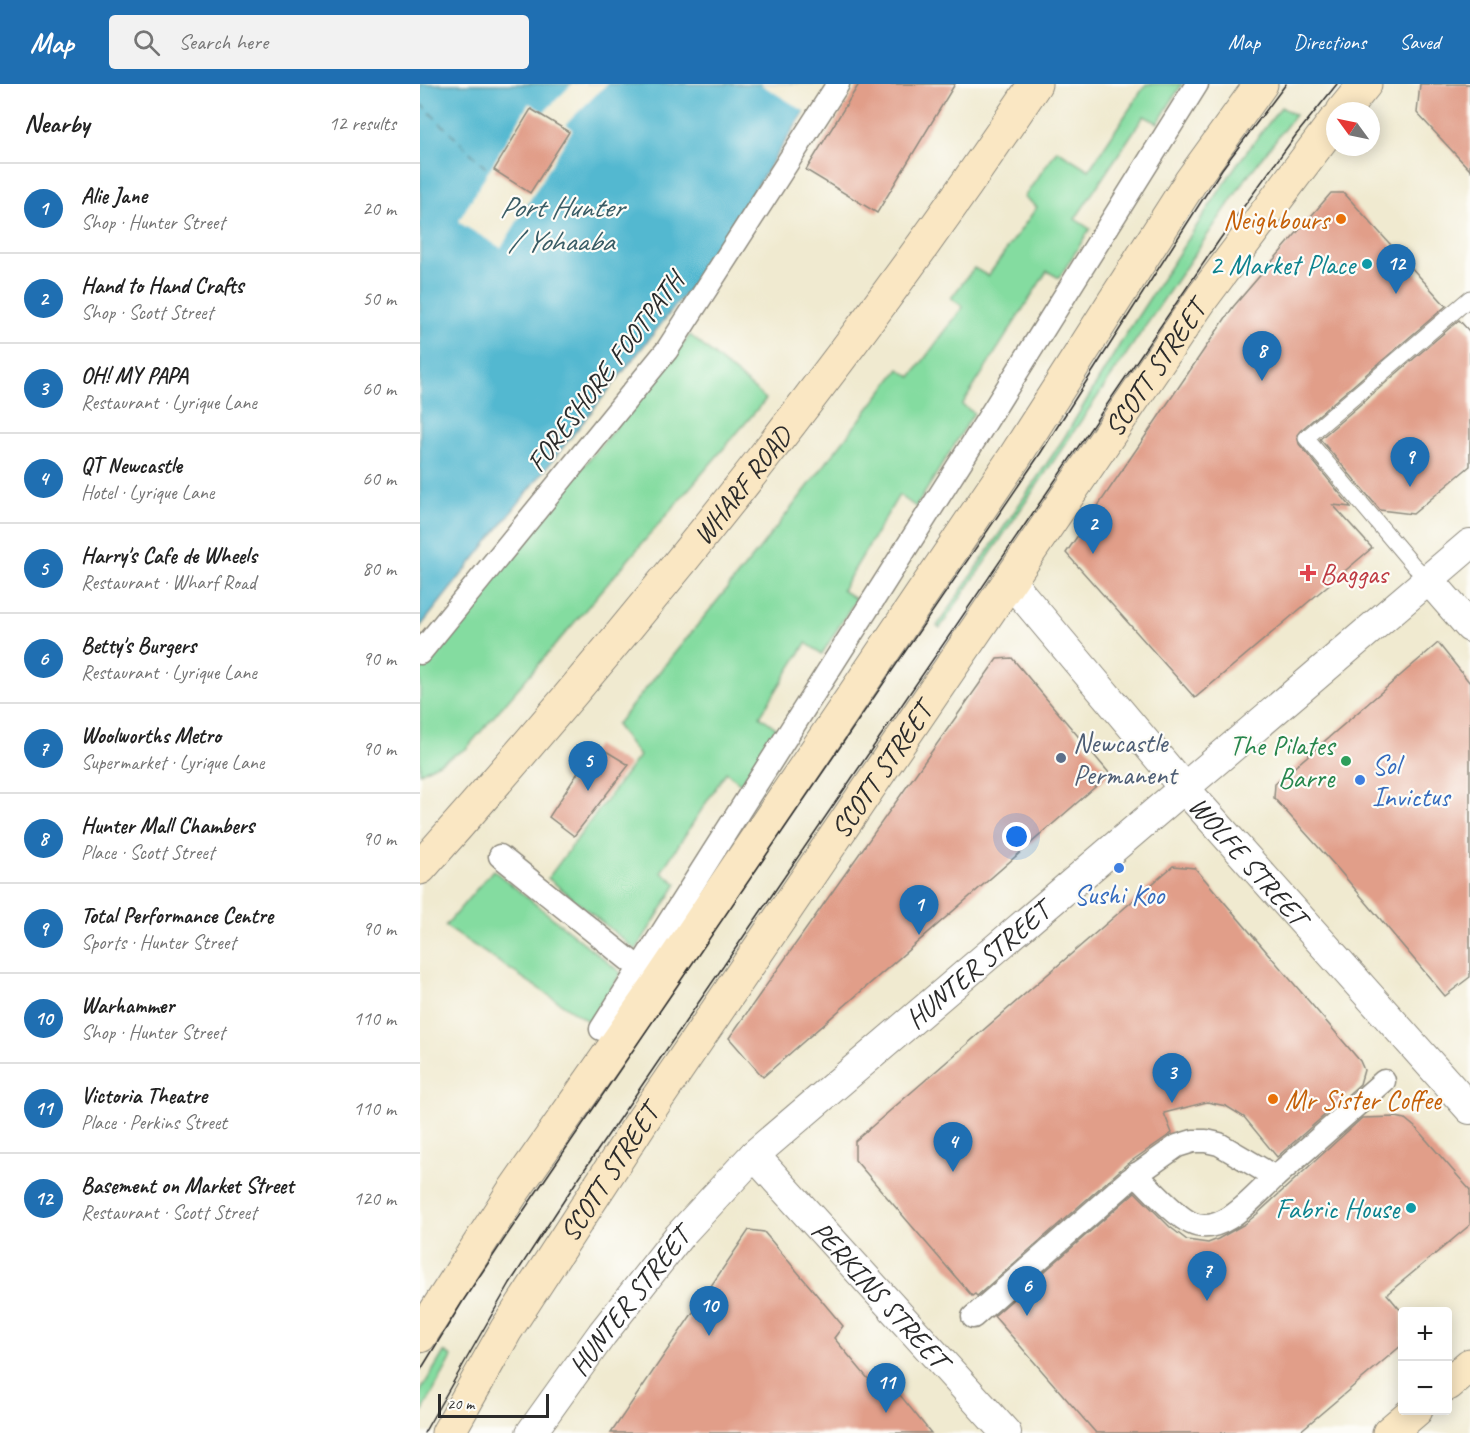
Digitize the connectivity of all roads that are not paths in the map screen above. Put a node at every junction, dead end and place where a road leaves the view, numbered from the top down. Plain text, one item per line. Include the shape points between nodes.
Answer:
1 (837, 84) edge
2 (1035, 84) edge
3 (1197, 84) edge
4 (1261, 84) edge
5 (1365, 84) edge
6 (1350, 102) edge
7 (1326, 133) edge
8 (1470, 298) edge
9 (1470, 544) edge
10 (1009, 580) junction
11 (1429, 580) junction
12 (1470, 627) edge
13 (420, 653) edge
14 (1184, 788) junction
15 (500, 856) dead end
16 (420, 868) edge
17 (644, 973) junction
18 (601, 1029) dead end
19 (1384, 1081) dead end
20 (1470, 1108) edge
21 (754, 1155) junction
22 (1136, 1174) junction
23 (1275, 1177) junction
24 (973, 1317) dead end
25 (420, 1336) edge
26 (1470, 1365) edge
27 (1452, 1381) edge
28 (1410, 1415) edge
29 (448, 1433) edge
30 (531, 1433) edge
31 (1006, 1433) edge
32 (1389, 1433) edge

1 - 13 street, FORESHORE FOOTPATH via 667,350
2 - 16 main road, WHARF ROAD via 822,383 632,620
3 - 17 street
4 - 25 main road via 1191,181 1014,458 512,1193
5 - 6 main road
7 - 10 main road, SCOTT STREET via 1202,298
8 - 11 lane via 1306,438
9 - 11 street, HUNTER STREET
10 - 14 street, WOLFE STREET
10 - 29 main road, SCOTT STREET via 642,1121 506,1330
11 - 12 street
11 - 14 street, HUNTER STREET
14 - 20 street, WOLFE STREET
14 - 21 street, HUNTER STREET
15 - 17 street
17 - 18 street
19 - 23 street
21 - 30 street, HUNTER STREET via 680,1236 602,1334
21 - 31 street, PERKINS STREET
22 - 23 street via 1178,1146 1206,1141 1230,1149
22 - 23 street via 1181,1217 1206,1227 1232,1217
22 - 24 street
26 - 27 main road
28 - 32 main road

